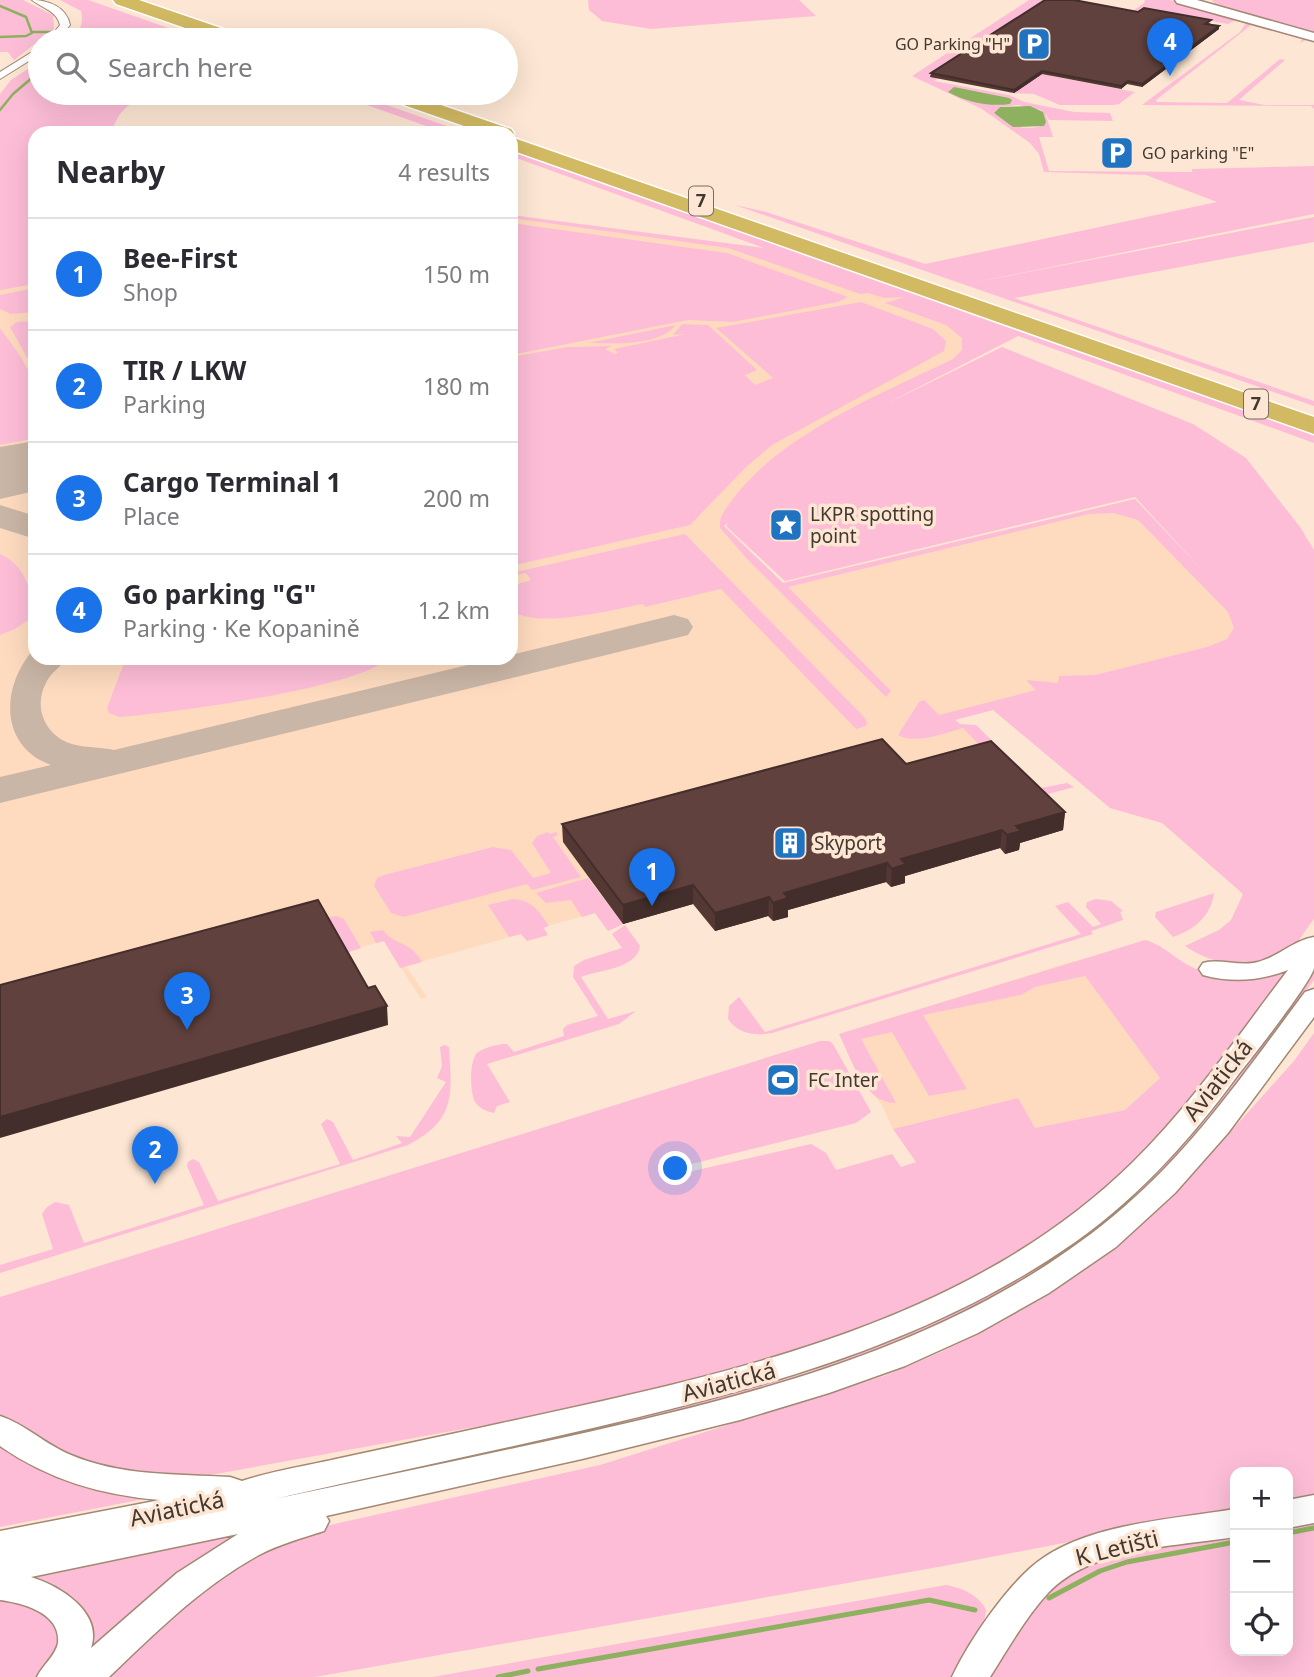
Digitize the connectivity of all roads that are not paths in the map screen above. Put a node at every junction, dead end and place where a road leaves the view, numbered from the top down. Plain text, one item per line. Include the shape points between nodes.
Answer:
1 (37, 0) edge
2 (103, 0) edge
3 (122, 0) edge
4 (1182, 0) edge
5 (62, 28) edge
6 (184, 28) edge
7 (202, 28) edge
8 (1314, 37) edge
9 (28, 58) edge
10 (0, 76) edge
11 (402, 105) edge
12 (423, 105) edge
13 (463, 126) edge
14 (484, 126) edge
15 (518, 137) edge
16 (518, 145) edge
17 (1310, 417) edge
18 (1314, 944) edge
19 (1314, 953) edge
20 (1212, 969) dead end
21 (1314, 998) edge
22 (0, 1429) edge
23 (538, 1456) junction
24 (252, 1491) junction
25 (1314, 1509) edge
26 (1293, 1513) edge
27 (1230, 1524) edge
28 (0, 1545) edge
29 (0, 1569) edge
30 (0, 1586) edge
31 (55, 1677) edge
32 (85, 1677) edge
33 (970, 1677) edge

1 - 5 street via 64,19
2 - 6 highway
3 - 7 highway
4 - 8 main road
9 - 10 street
11 - 13 highway
12 - 14 highway
15 - 17 highway, 7
16 - 17 highway, 7
18 - 20 main road via 1263,971
19 - 24 main road, Aviatická via 1191,1116 1144,1168 1068,1232 956,1301 856,1343 720,1385
21 - 23 main road, Aviatická via 1238,1103 1181,1170 1102,1241 1023,1294 925,1344 825,1382 709,1416
22 - 24 main road via 49,1462 90,1478
23 - 29 main road, Aviatická
23 - 32 main road via 440,1494 307,1522 258,1538 186,1586
24 - 28 main road, Aviatická via 223,1501
25 - 26 main road
27 - 33 main road, K Letišti via 1112,1545 1062,1562 1026,1595
30 - 31 main road via 35,1591 59,1604 72,1622 76,1642 69,1661

